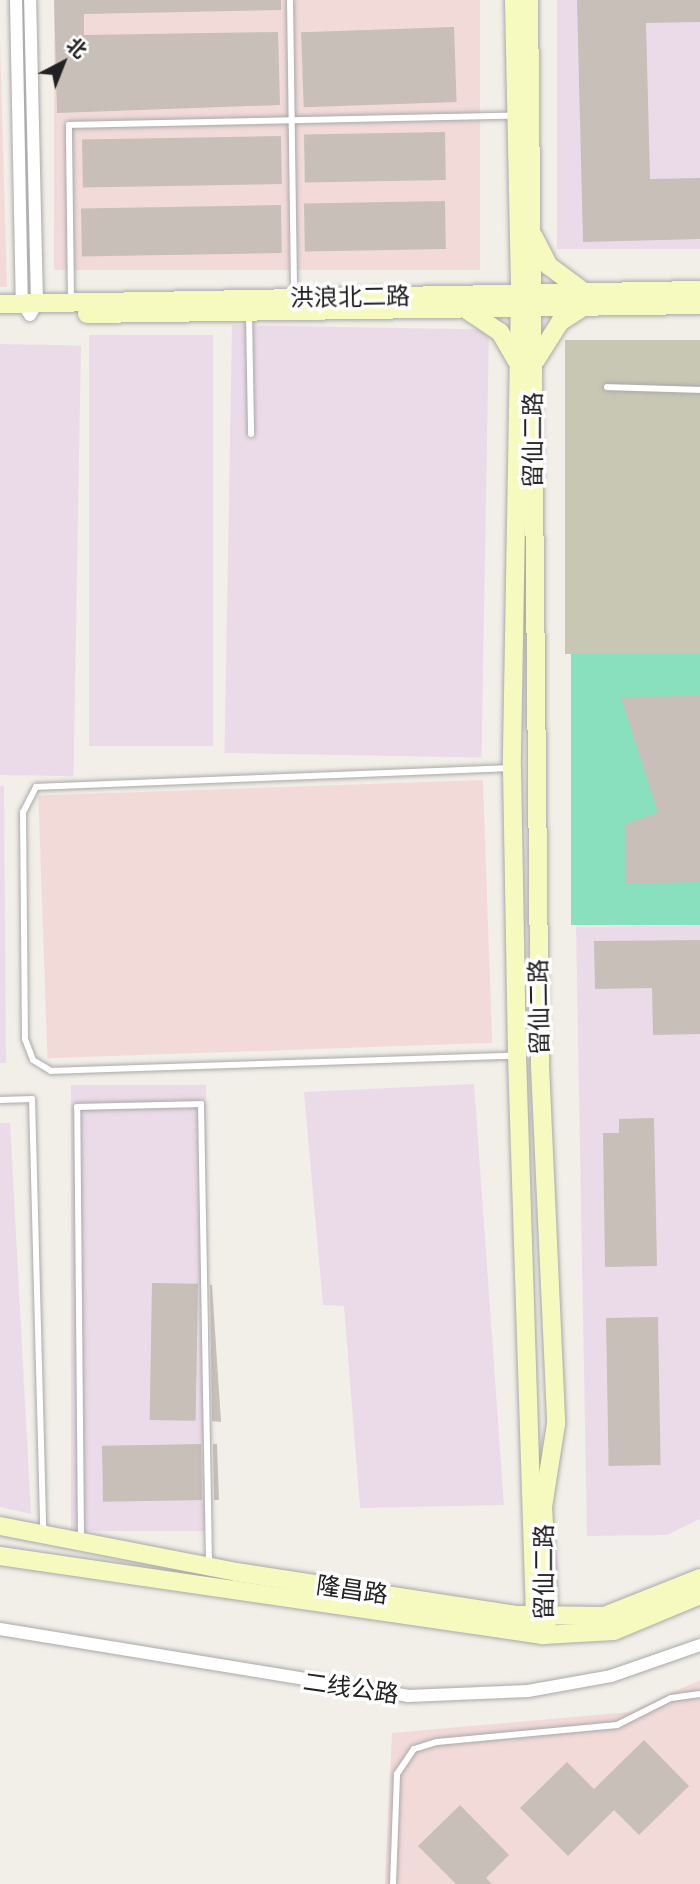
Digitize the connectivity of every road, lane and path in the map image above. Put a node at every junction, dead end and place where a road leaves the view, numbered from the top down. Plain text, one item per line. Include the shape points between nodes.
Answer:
1 (16, 0) edge
2 (30, 0) edge
3 (290, 0) edge
4 (514, 0) edge
5 (529, 0) edge
6 (516, 116) junction
7 (292, 121) junction
8 (531, 227) junction
9 (700, 290) edge
10 (295, 298) junction
11 (584, 300) junction
12 (526, 301) junction
13 (71, 302) junction
14 (0, 304) edge
15 (700, 305) edge
16 (30, 307) junction
17 (463, 309) junction
18 (249, 312) junction
19 (0, 315) edge
20 (526, 371) junction
21 (607, 387) dead end
22 (700, 390) edge
23 (251, 434) dead end
24 (512, 768) junction
25 (517, 1056) junction
26 (0, 1100) edge
27 (529, 1432) junction
28 (554, 1434) junction
29 (0, 1526) edge
30 (43, 1534) junction
31 (81, 1540) junction
32 (0, 1556) edge
33 (209, 1567) junction
34 (534, 1569) junction
35 (700, 1578) edge
36 (700, 1595) edge
37 (496, 1612) junction
38 (542, 1616) junction
39 (0, 1629) edge
40 (543, 1635) junction
41 (700, 1645) edge
42 (700, 1694) edge
43 (393, 1884) edge

1 - 16 street
2 - 16 street
3 - 7 lane
4 - 6 street, 留仙二路
5 - 8 street, 留仙二路
6 - 7 lane
6 - 12 street, 留仙二路
7 - 10 lane
7 - 13 lane via 69,125
8 - 11 street via 549,266
8 - 12 street, 留仙二路
9 - 11 street, 洪浪北二路
10 - 12 street, 洪浪北二路
10 - 13 street, 洪浪北二路
11 - 12 street, 洪浪北二路
11 - 15 street, 洪浪北二路
11 - 20 street via 551,332
12 - 17 street, 洪浪北二路
12 - 20 street, 留仙二路
13 - 16 street, 洪浪北二路
14 - 16 street, 洪浪北二路
16 - 18 street, 洪浪北二路
16 - 19 street, 洪浪北二路
17 - 18 street, 洪浪北二路
17 - 20 street via 500,332
18 - 23 lane
20 - 24 street, 留仙二路
20 - 28 street, 留仙二路 via 540,1066
21 - 22 lane
24 - 25 street, 留仙二路
24 - 25 lane via 36,787 23,812 25,1039 33,1060 51,1071
25 - 27 street, 留仙二路
26 - 30 lane via 32,1099
27 - 28 street
27 - 34 street, 留仙二路
28 - 38 street, 留仙二路 via 543,1507
29 - 30 street, 隆昌路
30 - 31 street, 隆昌路
31 - 33 street, 隆昌路
31 - 33 lane via 78,1107 201,1104
32 - 40 street, 隆昌路
33 - 37 street, 隆昌路
34 - 37 street via 522,1595
34 - 38 street, 留仙二路
35 - 38 street, 隆昌路 via 625,1611 582,1618
36 - 40 street, 隆昌路 via 614,1631
37 - 38 street, 隆昌路
38 - 40 street, 留仙二路
39 - 41 street, 二线公路 via 408,1696 541,1688 644,1667
42 - 43 lane via 671,1698 617,1725 437,1742 414,1749 397,1774

